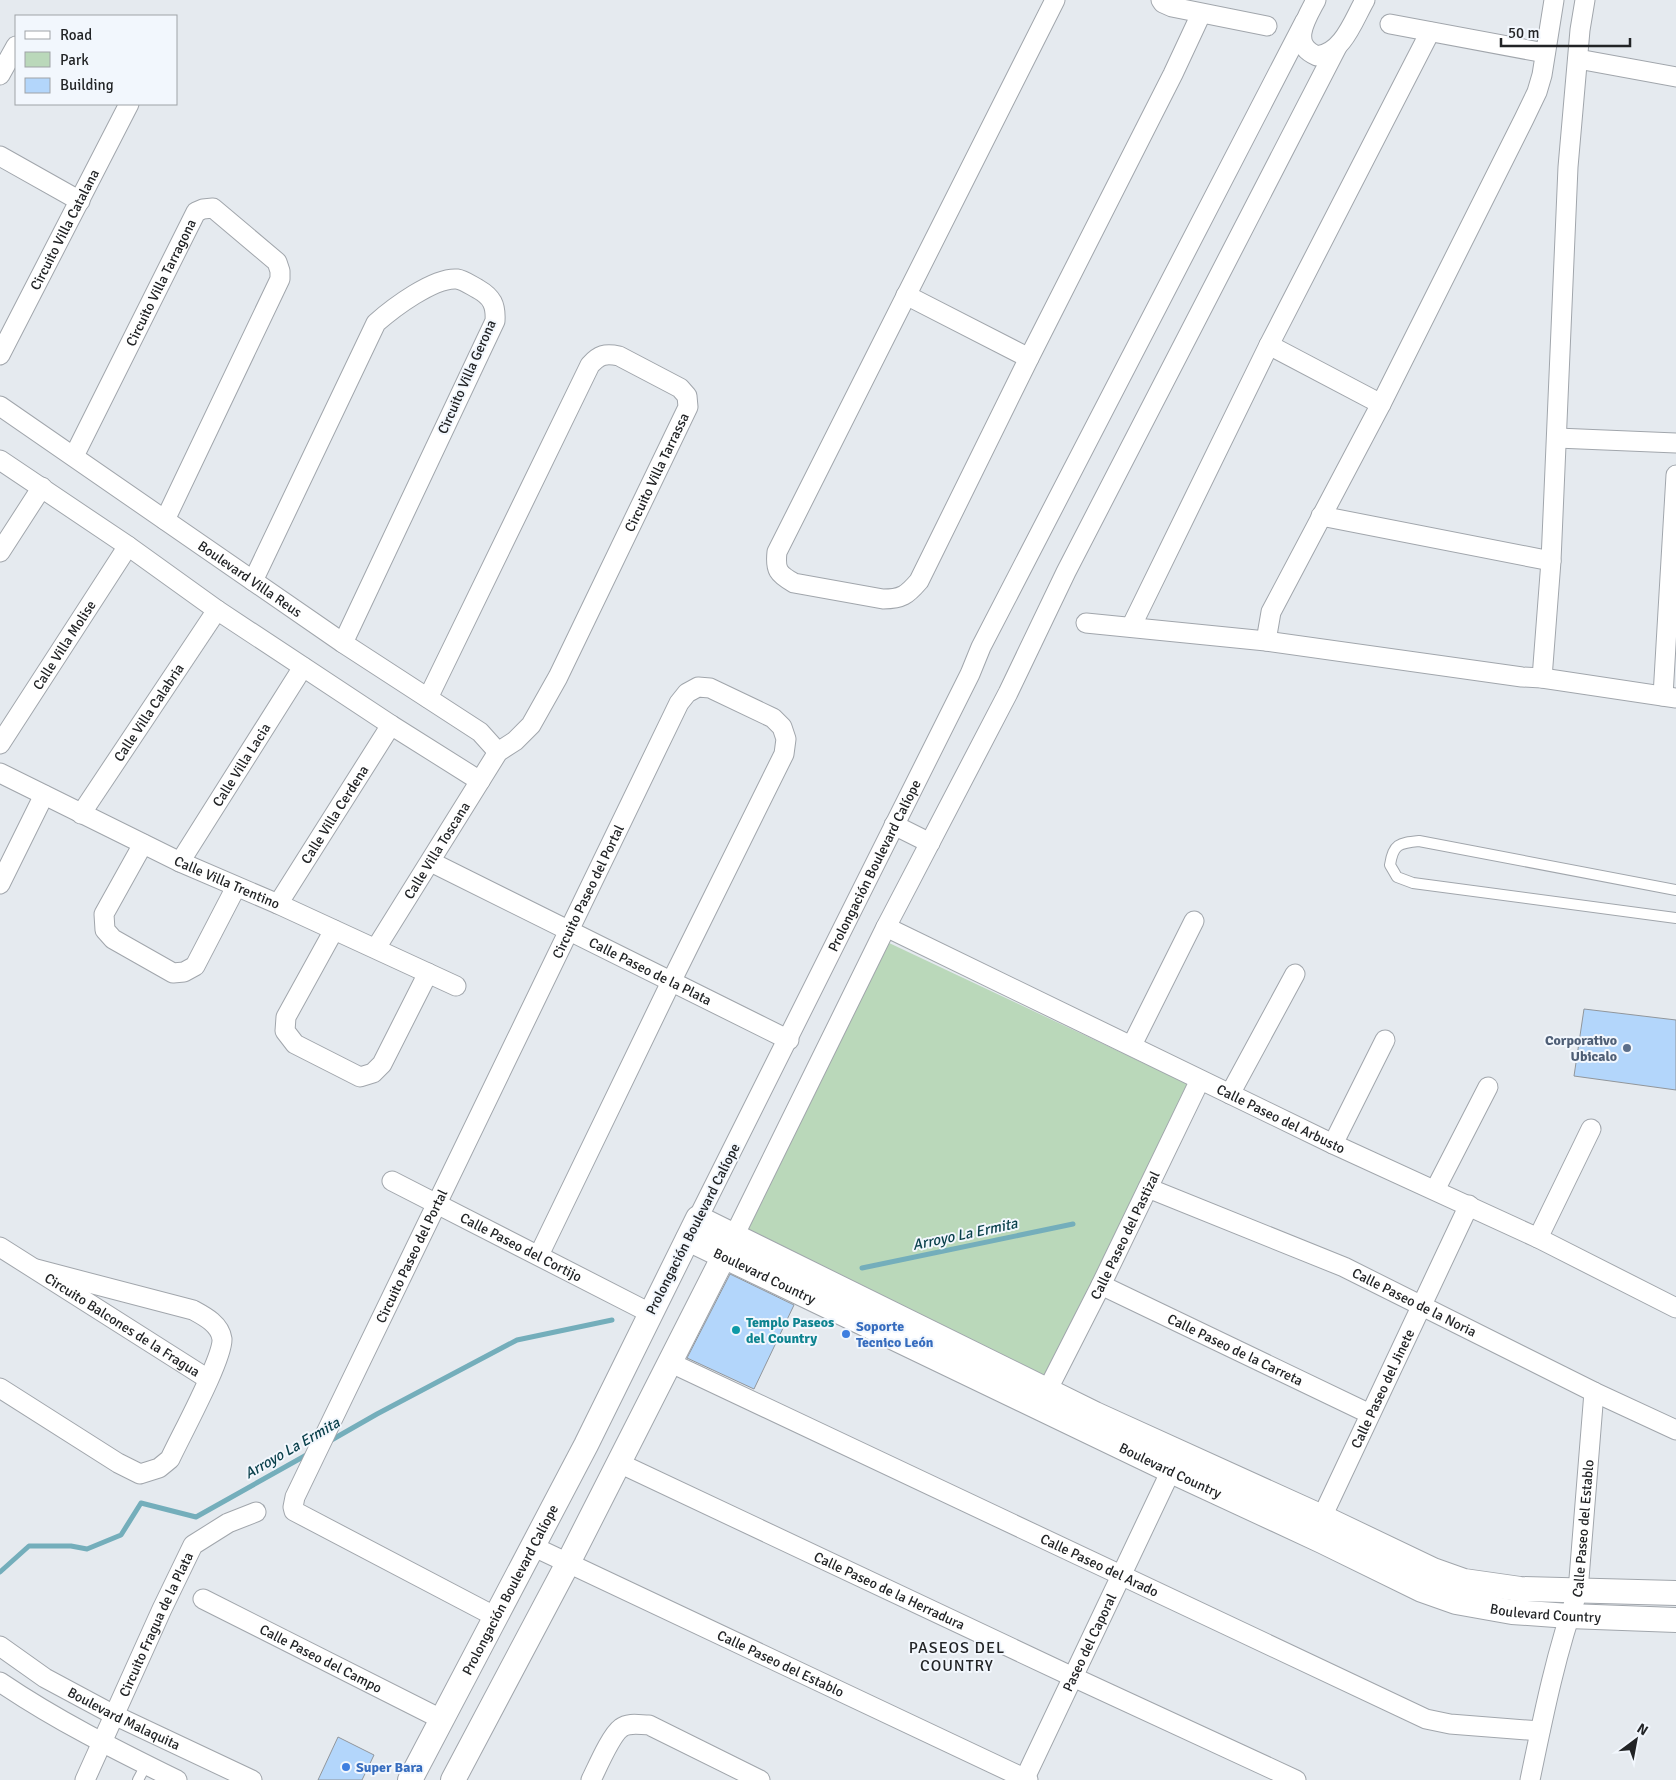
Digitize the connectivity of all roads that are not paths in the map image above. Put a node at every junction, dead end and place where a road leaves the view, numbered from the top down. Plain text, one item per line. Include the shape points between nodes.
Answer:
1 (1056, 0) edge
2 (1161, 0) edge
3 (1316, 0) edge
4 (1365, 0) edge
5 (1554, 0) edge
6 (1585, 0) edge
7 (1201, 14) junction
8 (1305, 21) junction
9 (1390, 24) dead end
10 (1267, 26) dead end
11 (1430, 32) junction
12 (1337, 47) junction
13 (15, 48) edge
14 (1545, 53) junction
15 (1578, 59) junction
16 (0, 75) edge
17 (1676, 77) edge
18 (128, 105) edge
19 (0, 156) edge
20 (80, 200) junction
21 (906, 295) junction
22 (1269, 346) junction
23 (0, 355) edge
24 (1029, 358) junction
25 (1381, 404) junction
26 (0, 406) edge
27 (1557, 438) junction
28 (1676, 443) edge
29 (74, 456) junction
30 (0, 460) edge
31 (1676, 475) edge
32 (42, 487) junction
33 (1321, 516) junction
34 (165, 520) junction
35 (128, 546) junction
36 (0, 552) edge
37 (1551, 561) junction
38 (253, 581) junction
39 (217, 610) junction
40 (1086, 624) dead end
41 (1132, 627) junction
42 (1266, 641) junction
43 (343, 643) junction
44 (303, 667) junction
45 (1542, 678) junction
46 (1670, 697) edge
47 (428, 698) junction
48 (391, 725) junction
49 (0, 744) edge
50 (498, 752) junction
51 (0, 773) edge
52 (480, 781) junction
53 (44, 795) junction
54 (81, 814) junction
55 (894, 825) junction
56 (930, 843) junction
57 (143, 844) junction
58 (180, 862) junction
59 (431, 862) junction
60 (0, 884) edge
61 (236, 888) junction
62 (1676, 890) edge
63 (278, 904) junction
64 (1676, 918) edge
65 (1194, 921) dead end
66 (886, 927) junction
67 (334, 930) junction
68 (570, 930) junction
69 (376, 948) junction
70 (428, 973) junction
71 (1295, 974) dead end
72 (672, 980) junction
73 (456, 986) dead end
74 (789, 1040) junction
75 (1385, 1040) dead end
76 (1132, 1046) junction
77 (1200, 1080) junction
78 (1488, 1087) dead end
79 (1230, 1094) junction
80 (1591, 1129) dead end
81 (1333, 1144) junction
82 (392, 1181) dead end
83 (1148, 1188) junction
84 (1435, 1190) junction
85 (436, 1204) junction
86 (1469, 1205) junction
87 (693, 1229) junction
88 (734, 1236) junction
89 (1538, 1238) junction
90 (0, 1247) edge
91 (539, 1255) junction
92 (723, 1256) junction
93 (36, 1269) junction
94 (1101, 1285) junction
95 (1421, 1307) junction
96 (1676, 1308) edge
97 (650, 1312) junction
98 (669, 1362) junction
99 (208, 1379) junction
100 (0, 1388) edge
101 (1048, 1390) junction
102 (1594, 1392) junction
103 (1370, 1414) junction
104 (1676, 1430) edge
105 (619, 1462) junction
106 (1175, 1462) junction
107 (256, 1512) dead end
108 (1322, 1517) junction
109 (532, 1546) junction
110 (568, 1563) junction
111 (1121, 1575) junction
112 (1578, 1591) junction
113 (1676, 1592) edge
114 (203, 1599) dead end
115 (1569, 1616) junction
116 (496, 1617) junction
117 (1676, 1620) edge
118 (0, 1646) edge
119 (1073, 1677) junction
120 (0, 1682) edge
121 (114, 1714) junction
122 (441, 1718) junction
123 (1540, 1731) junction
124 (102, 1743) junction
125 (142, 1772) edge
126 (1026, 1779) edge
127 (85, 1780) edge
128 (177, 1780) edge
129 (252, 1780) edge
130 (410, 1780) edge
131 (453, 1780) edge
132 (591, 1780) edge
133 (760, 1780) edge
134 (1296, 1780) edge
135 (1530, 1780) edge

1 - 21 street
2 - 7 street via 1172,7
3 - 8 street, Prolongación Boulevard Calíope
4 - 12 street
5 - 14 street
6 - 15 street
7 - 10 street
7 - 24 street
8 - 12 street via 1302,42 1306,51 1323,56
8 - 55 street, Prolongación Boulevard Calíope via 981,647
9 - 11 street
11 - 14 street
11 - 22 street
12 - 56 street
13 - 16 street
14 - 25 street via 1537,92 1521,128
15 - 17 street
15 - 27 street via 1568,167
18 - 20 street, Circuito Villa Catalana
19 - 20 street
20 - 23 street, Circuito Villa Catalana
21 - 24 street
21 - 24 street via 777,552 776,565 781,576 794,583 883,600 898,599 909,593 919,580
22 - 25 street
22 - 41 street
25 - 33 street
26 - 29 street, Boulevard Villa Reus
27 - 28 street
27 - 37 street
29 - 34 street, Boulevard Villa Reus
29 - 34 street, Circuito Villa Tarragona via 196,212 213,208 277,262 280,279
30 - 32 street
31 - 46 street
32 - 35 street
32 - 36 street
33 - 37 street
33 - 42 street via 1271,612
34 - 38 street, Boulevard Villa Reus
35 - 39 street
35 - 49 street, Calle Villa Molise
37 - 45 street
38 - 43 street, Boulevard Villa Reus
38 - 43 street, Circuito Villa Gerona via 376,323 435,282 459,279 482,291 495,309 495,321
39 - 44 street
39 - 54 street, Calle Villa Calabria
40 - 41 street
41 - 42 street
42 - 45 street
43 - 47 street, Boulevard Villa Reus
44 - 48 street
44 - 58 street, Calle Villa Lacia
45 - 46 street
47 - 50 street, Boulevard Villa Reus via 480,732
47 - 50 street, Circuito Villa Tarrassa via 590,365 598,356 619,356 680,388 687,396 688,407 558,677 531,726
48 - 52 street
48 - 63 street, Calle Villa Cerdena
50 - 52 street, Calle Villa Toscana
51 - 53 street, Calle Villa Trentino
52 - 59 street, Calle Villa Toscana
53 - 54 street, Calle Villa Trentino
53 - 60 street
54 - 57 street, Calle Villa Trentino
55 - 56 street
55 - 74 street, Prolongación Boulevard Calíope
56 - 66 street
57 - 58 street, Calle Villa Trentino
57 - 61 street via 104,914 105,930 114,939 173,973 195,966
58 - 61 street, Calle Villa Trentino
59 - 68 street, Calle Paseo de la Plata
59 - 69 street, Calle Villa Toscana
61 - 63 street, Calle Villa Trentino
62 - 64 lane via 1419,841 1402,843 1392,852 1390,865 1397,877 1413,883
63 - 67 street, Calle Villa Trentino
65 - 76 street
66 - 76 street, Calle Paseo del Arbusto
66 - 88 street
67 - 69 street, Calle Villa Trentino
67 - 70 street via 286,1017 284,1032 295,1044 360,1077 373,1074 382,1064
68 - 72 street, Calle Paseo de la Plata
68 - 72 street, Circuito Paseo del Portal via 679,703 687,693 698,687 710,688 772,718 782,727 786,739 784,754
68 - 85 street, Circuito Paseo del Portal
69 - 70 street, Calle Villa Trentino
70 - 73 street, Calle Villa Trentino
71 - 79 street
72 - 74 street, Calle Paseo de la Plata
72 - 91 street, Circuito Paseo del Portal
74 - 87 street, Prolongación Boulevard Calíope
75 - 81 street
76 - 77 street, Calle Paseo del Arbusto
77 - 79 street, Calle Paseo del Arbusto
77 - 83 street, Calle Paseo del Pastizal
78 - 84 street
79 - 81 street, Calle Paseo del Arbusto
80 - 89 street
81 - 84 street, Calle Paseo del Arbusto
82 - 85 street, Calle Paseo del Cortijo
83 - 94 street, Calle Paseo del Pastizal
83 - 95 street, Calle Paseo de la Noria via 1344,1267
84 - 86 street, Calle Paseo del Arbusto
85 - 91 street, Calle Paseo del Cortijo
85 - 116 street, Circuito Paseo del Portal via 293,1507 294,1511
86 - 89 street, Calle Paseo del Arbusto
86 - 95 street, Calle Paseo del Jinete
87 - 88 street, Boulevard Country
87 - 92 street, Boulevard Country
87 - 97 street, Prolongación Boulevard Calíope
88 - 92 street
88 - 101 street, Boulevard Country
89 - 96 street, Calle Paseo del Arbusto
90 - 93 street, Circuito Balcones de la Fragua
91 - 97 street, Calle Paseo del Cortijo
92 - 98 street
92 - 106 street, Boulevard Country
93 - 99 street, Circuito Balcones de la Fragua
93 - 99 street, Circuito Balcones de la Fragua via 193,1310 208,1319 222,1338
94 - 101 street, Calle Paseo del Pastizal
94 - 103 street, Calle Paseo de la Carreta
95 - 102 street, Calle Paseo de la Noria
95 - 103 street, Calle Paseo del Jinete
97 - 109 street, Prolongación Boulevard Calíope via 586,1445
98 - 105 street
98 - 111 street, Calle Paseo del Arado
99 - 100 street, Circuito Balcones de la Fragua via 170,1459 159,1468 140,1474
101 - 106 street, Boulevard Country
102 - 104 street, Calle Paseo de la Noria
102 - 112 street, Calle Paseo del Establo
103 - 108 street, Calle Paseo del Jinete
105 - 110 street
105 - 119 street, Calle Paseo de la Herradura
106 - 108 street, Boulevard Country
106 - 111 street, Paseo del Caporal
106 - 115 street, Boulevard Country via 1430,1593 1456,1602 1503,1610
107 - 121 street, Circuito Fragua de la Plata via 228,1523 193,1545
108 - 112 street, Boulevard Country via 1433,1570 1464,1581 1520,1589
109 - 110 street, Calle Paseo del Establo
109 - 116 street, Prolongación Boulevard Calíope
110 - 126 street, Calle Paseo del Establo
110 - 131 street
111 - 119 street, Paseo del Caporal
111 - 123 street, Calle Paseo del Arado via 1426,1720
112 - 113 street, Boulevard Country
112 - 115 street, Calle Paseo del Establo
114 - 122 street, Calle Paseo del Campo
115 - 117 street, Boulevard Country
115 - 123 street, Calle Paseo del Establo
116 - 122 street, Prolongación Boulevard Calíope
118 - 121 street, Boulevard Malaquita via 45,1678
119 - 126 street, Paseo del Caporal
119 - 134 street, Calle Paseo de la Herradura
120 - 124 street, Boulevard Malaquita
121 - 124 street, Circuito Fragua de la Plata
121 - 129 street, Boulevard Malaquita
122 - 130 street, Prolongación Boulevard Calíope
123 - 135 street, Calle Paseo del Establo
124 - 125 street, Boulevard Malaquita
124 - 127 street, Circuito Fragua de la Plata
125 - 128 street, Boulevard Malaquita
132 - 133 street via 613,1737 621,1728 633,1724 649,1726

